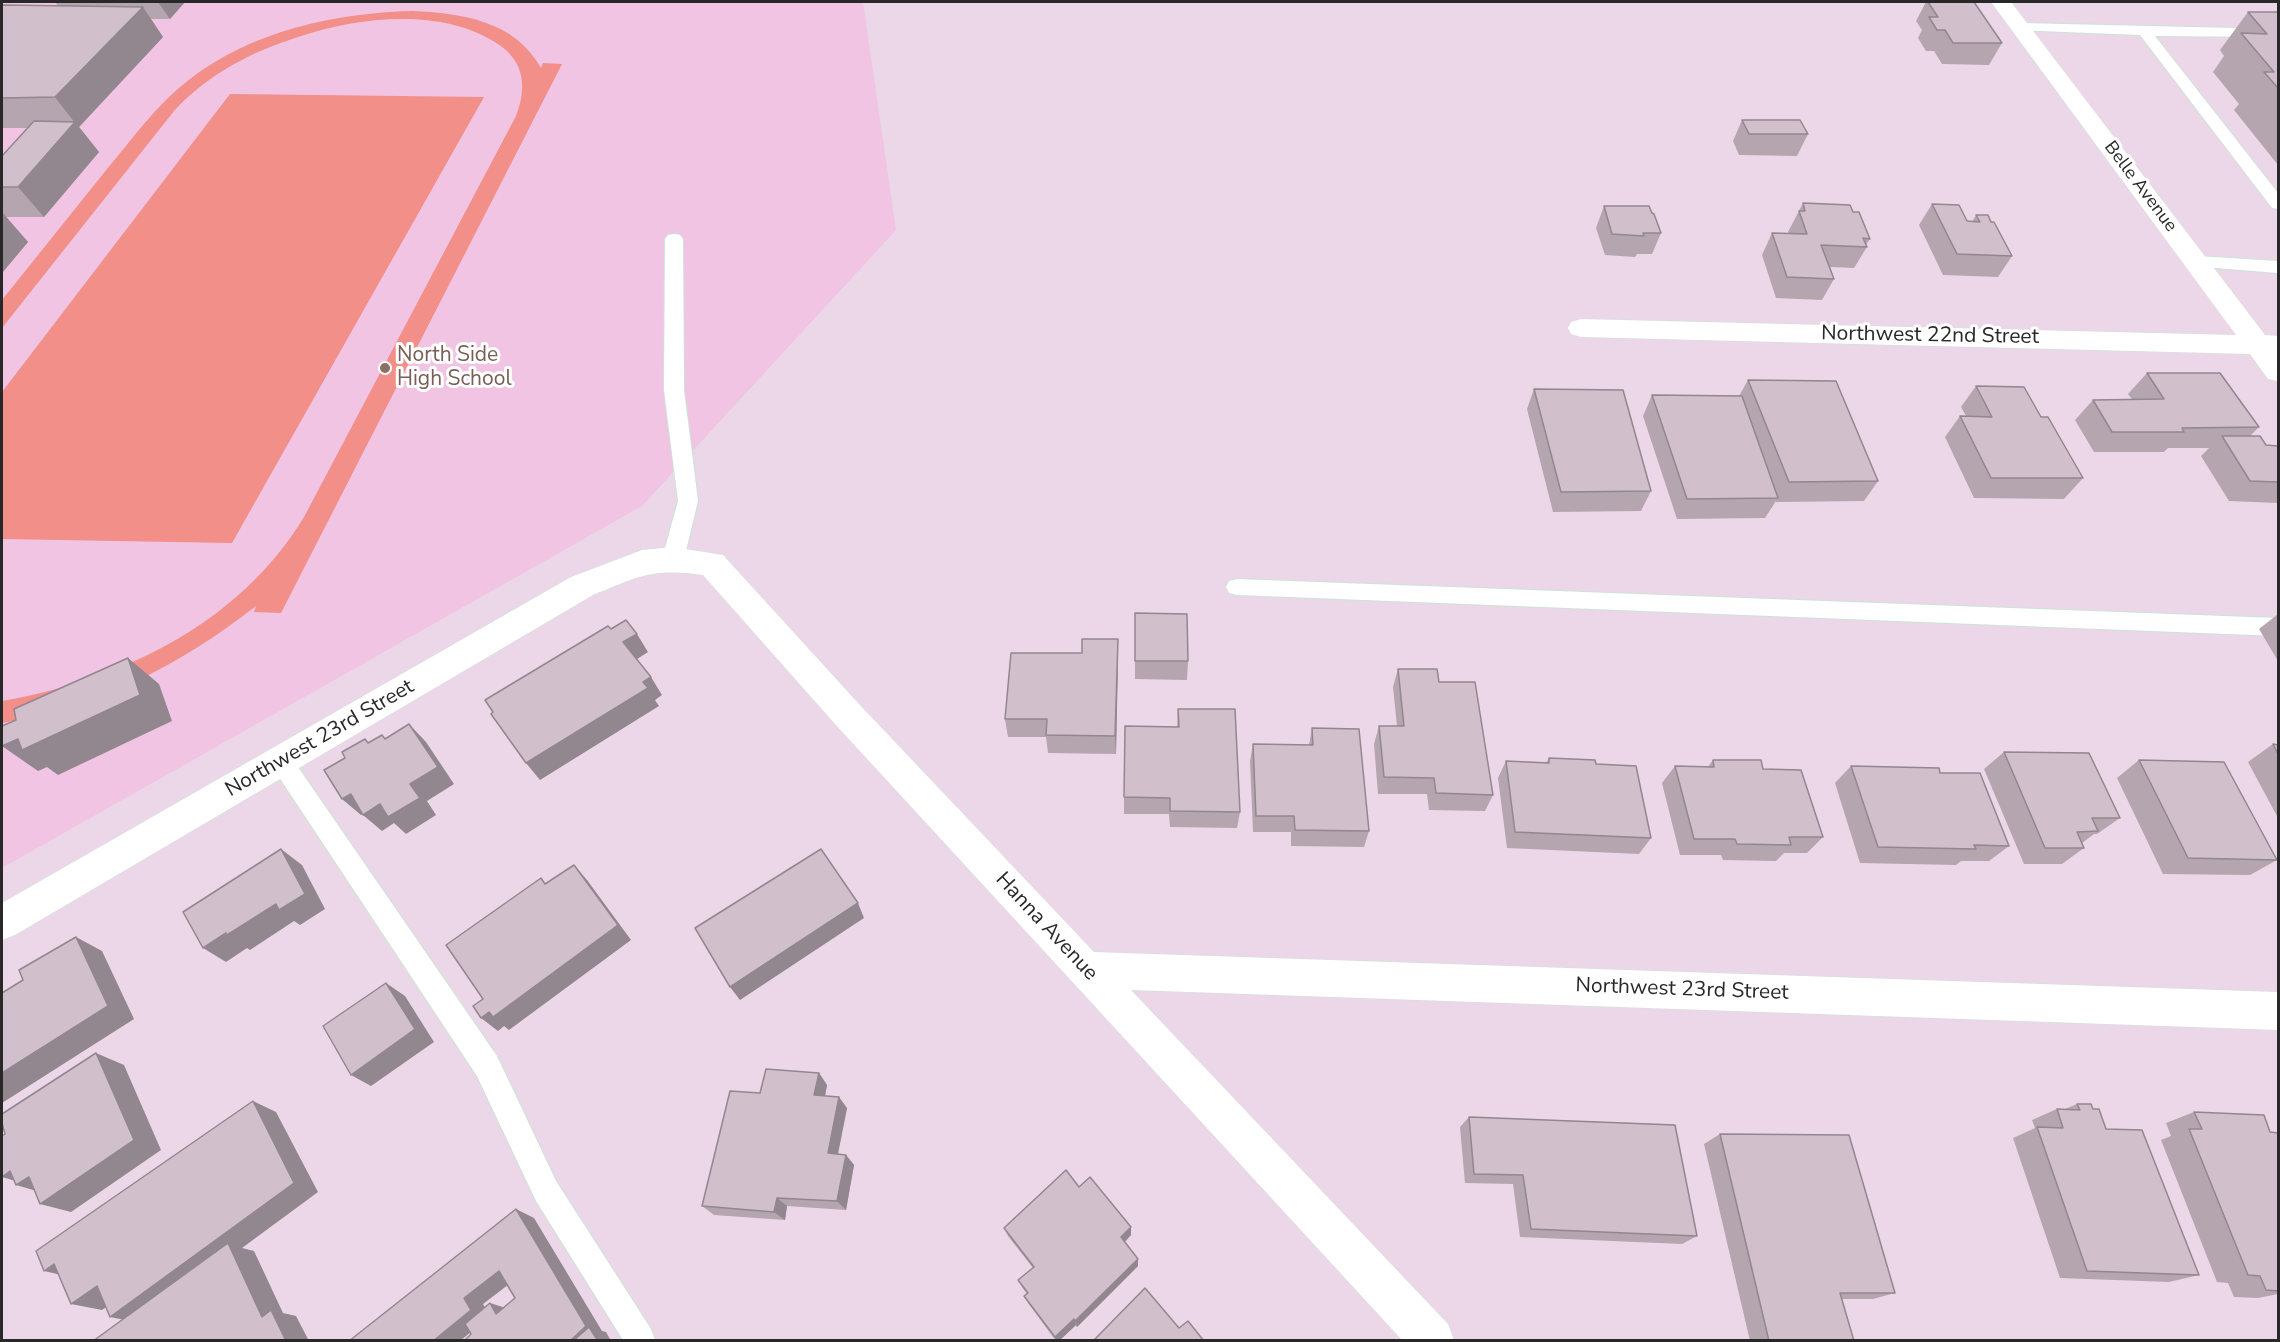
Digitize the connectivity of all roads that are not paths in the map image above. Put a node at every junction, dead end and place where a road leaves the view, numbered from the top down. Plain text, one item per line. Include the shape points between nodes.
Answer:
1 (2001, 2) edge
2 (2020, 27) junction
3 (2144, 31) junction
4 (2278, 33) edge
5 (2278, 204) edge
6 (674, 239) dead end
7 (2197, 262) junction
8 (2278, 267) edge
9 (1581, 328) dead end
10 (2269, 344) edge
11 (2278, 372) edge
12 (657, 560) junction
13 (1237, 587) dead end
14 (2278, 627) edge
15 (281, 761) junction
16 (2, 923) edge
17 (1086, 970) junction
18 (2278, 1011) edge
19 (640, 1341) edge
20 (1431, 1341) edge

1 - 2 street, Belle Avenue
2 - 3 lane
2 - 7 street, Belle Avenue
3 - 4 lane
3 - 5 lane
6 - 12 lane via 674,390 688,501
7 - 8 lane
7 - 10 street, Belle Avenue
9 - 10 street, Northwest 22nd Street
10 - 11 street, Belle Avenue
12 - 15 street, Northwest 23rd Street via 582,586
12 - 17 street, Hanna Avenue via 712,564
13 - 14 lane
15 - 16 street, Northwest 23rd Street
15 - 19 lane via 487,1066 546,1191
17 - 18 street, Northwest 23rd Street
17 - 20 street, Hanna Avenue

